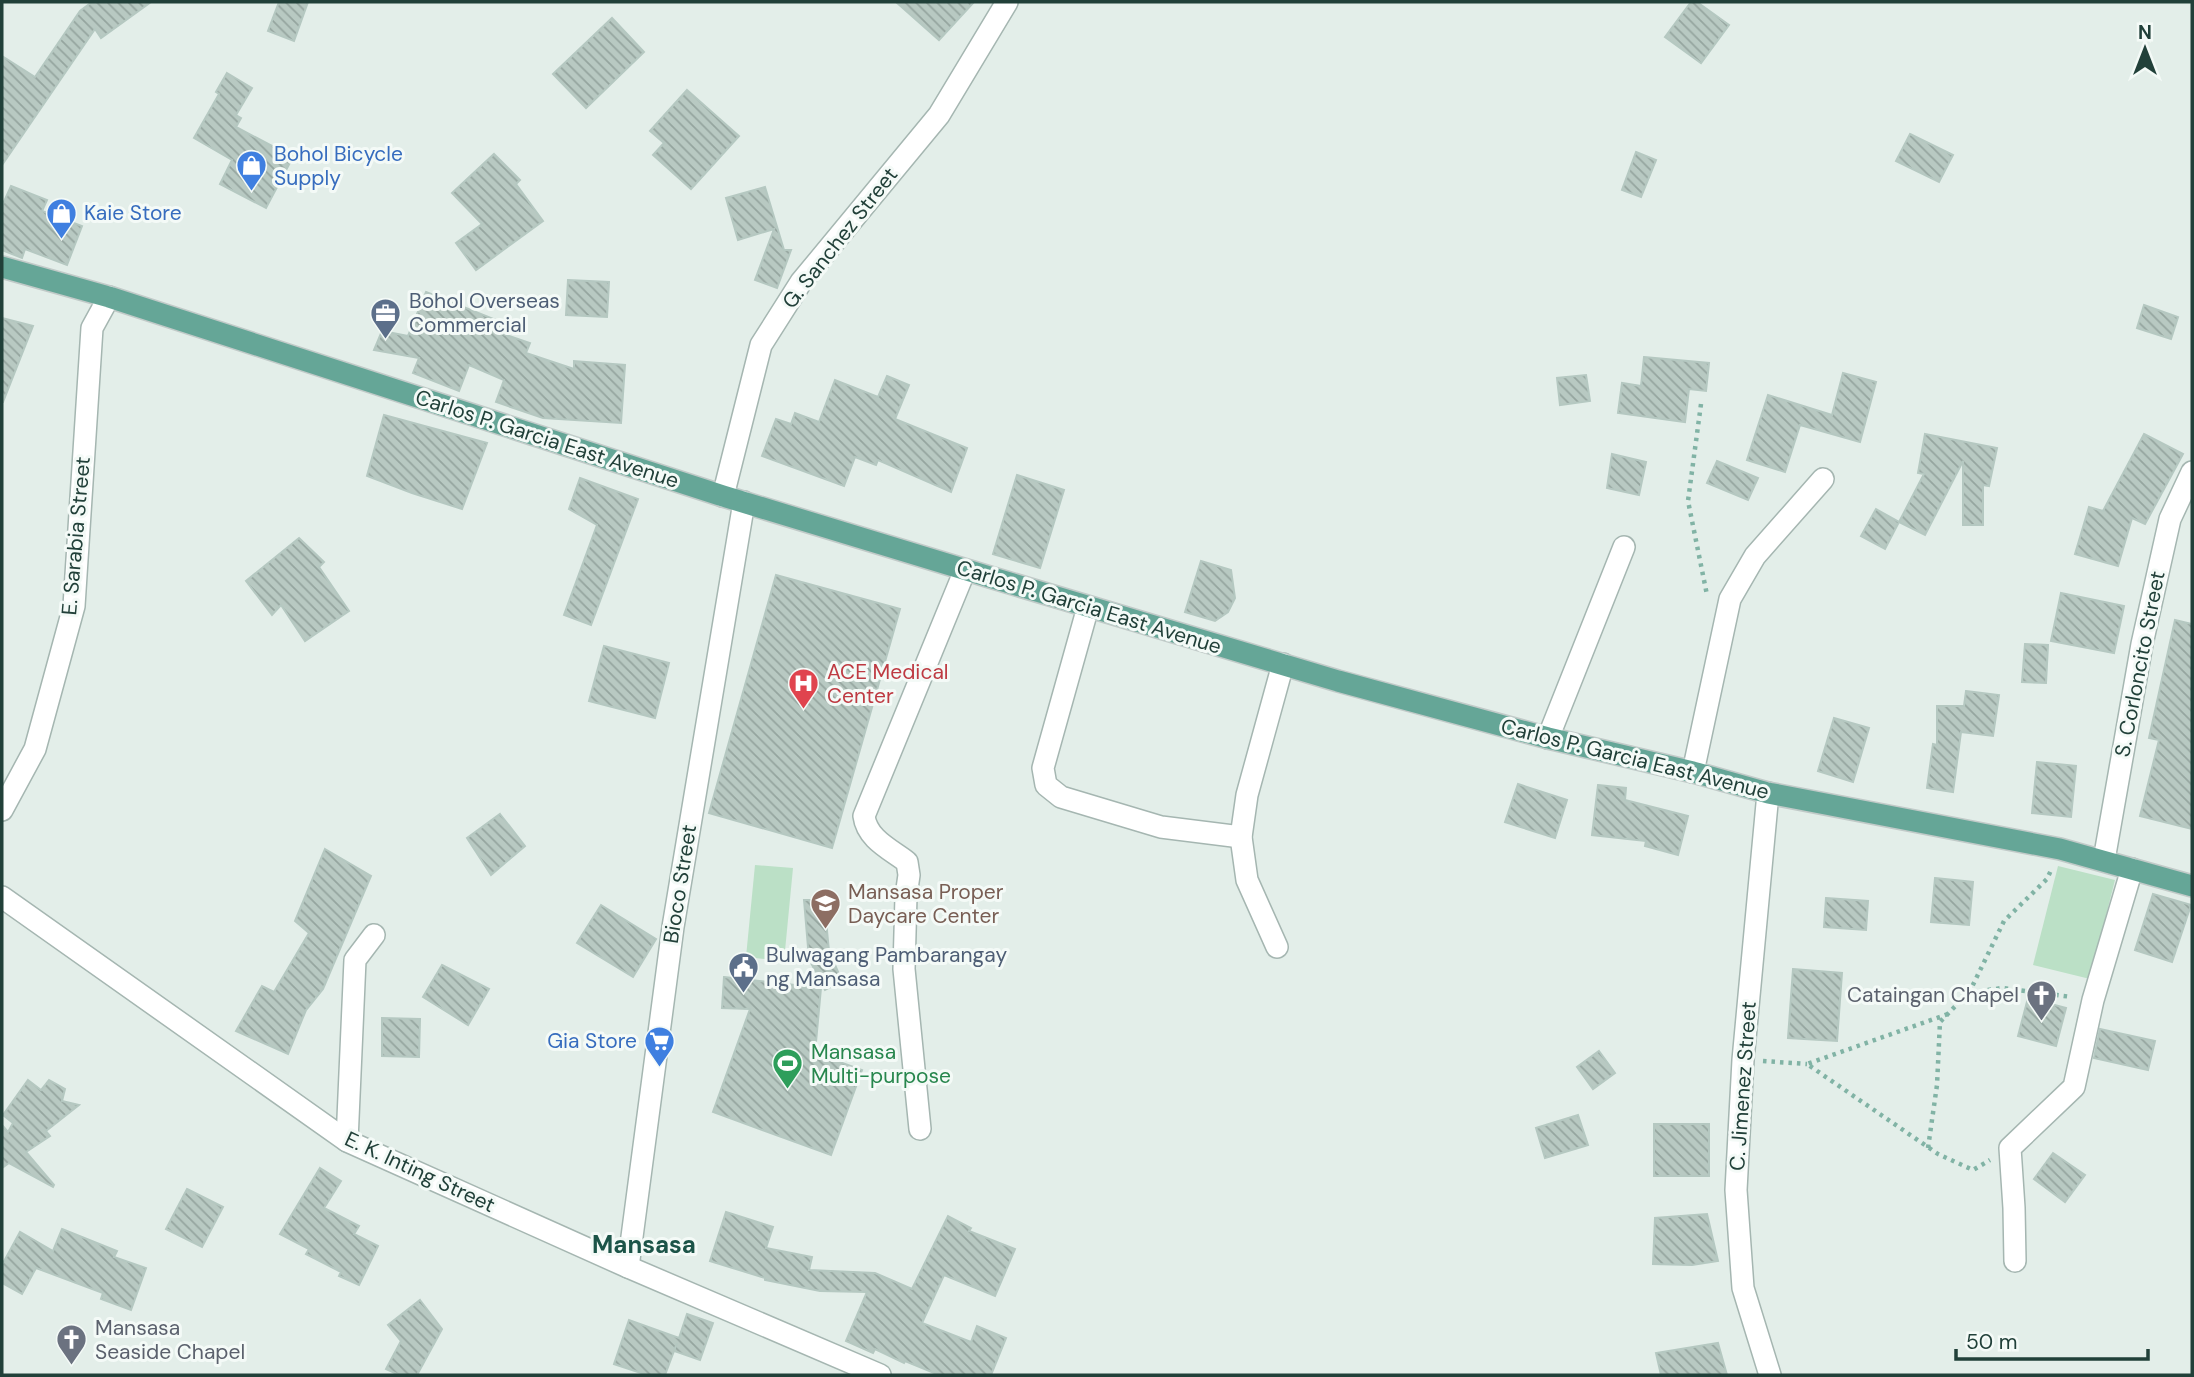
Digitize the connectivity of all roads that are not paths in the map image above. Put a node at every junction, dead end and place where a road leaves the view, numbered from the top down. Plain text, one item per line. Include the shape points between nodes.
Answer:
1 (1007, 2) edge
2 (2, 267) edge
3 (108, 297) junction
4 (2192, 472) edge
5 (1823, 479) dead end
6 (733, 499) junction
7 (1624, 547) dead end
8 (965, 570) junction
9 (1088, 607) junction
10 (1283, 664) junction
11 (1548, 738) junction
12 (1693, 772) junction
13 (1768, 793) junction
14 (2, 810) edge
15 (1241, 837) junction
16 (2104, 860) junction
17 (2132, 869) junction
18 (2192, 886) edge
19 (2, 897) edge
20 (374, 935) dead end
21 (1277, 947) dead end
22 (920, 1129) dead end
23 (347, 1141) junction
24 (2015, 1261) dead end
25 (628, 1267) junction
26 (880, 1375) edge
27 (1770, 1375) edge

1 - 6 street, G. Sanchez Street via 939,115 801,282 761,345
2 - 3 main road, Carlos P. Garcia East Avenue
3 - 6 main road, Carlos P. Garcia East Avenue
3 - 14 street, E. Sarabia Street via 92,328 74,606 35,749
4 - 16 street, S. Corloncito Street via 2170,519 2142,644
5 - 12 street via 1755,556 1730,599
6 - 8 main road, Carlos P. Garcia East Avenue
6 - 25 street, Bioco Street
7 - 11 street
8 - 9 main road, Carlos P. Garcia East Avenue
8 - 22 street via 864,816 873,837 907,862 904,969
9 - 10 main road, Carlos P. Garcia East Avenue
9 - 15 street via 1043,768 1046,785 1060,797 1161,827
10 - 11 main road, Carlos P. Garcia East Avenue
10 - 15 street via 1247,795
11 - 12 main road, Carlos P. Garcia East Avenue
12 - 13 main road, Carlos P. Garcia East Avenue
13 - 16 main road, Carlos P. Garcia East Avenue
13 - 27 street, C. Jimenez Street via 1736,1190 1743,1288
15 - 21 street via 1247,880
16 - 17 main road, Carlos P. Garcia East Avenue
17 - 18 main road, Carlos P. Garcia East Avenue
17 - 24 street via 2074,1087 2010,1148
19 - 23 street, E. K. Inting Street
20 - 23 street via 355,960
23 - 25 street, E. K. Inting Street
25 - 26 street, E. K. Inting Street

